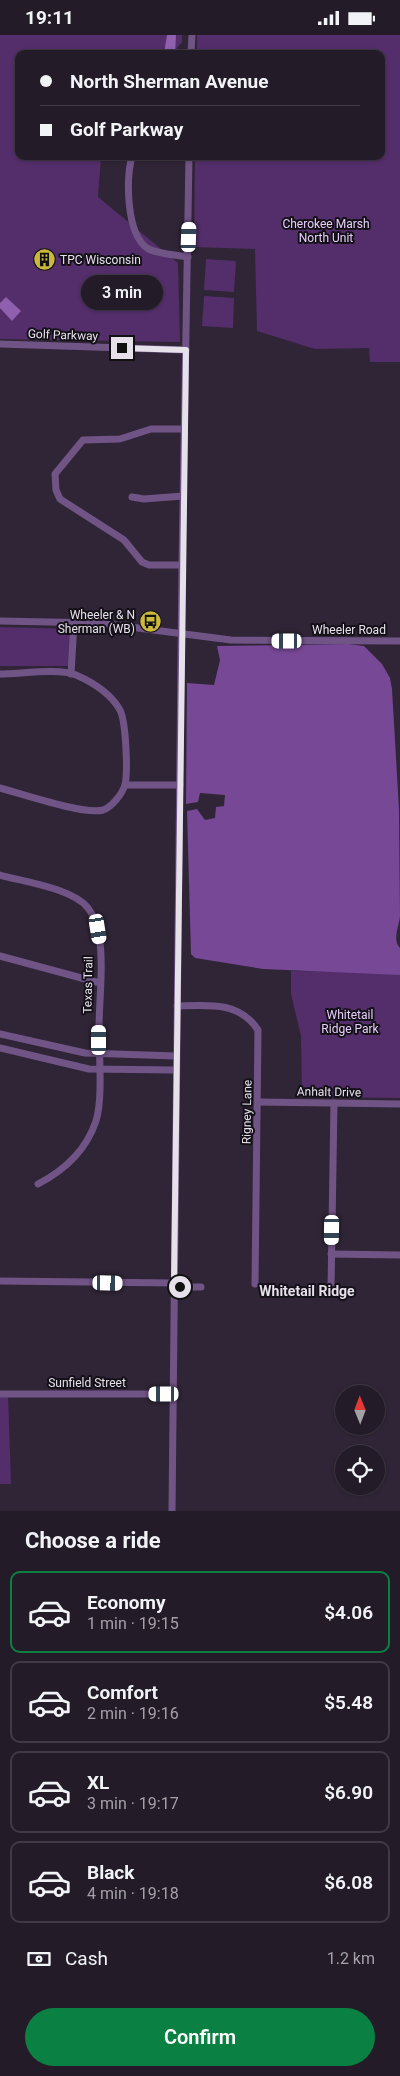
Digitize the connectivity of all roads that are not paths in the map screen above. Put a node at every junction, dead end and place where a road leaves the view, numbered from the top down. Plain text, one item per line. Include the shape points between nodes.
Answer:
1 (192, 35) edge
2 (191, 50) edge
3 (132, 160) edge
4 (190, 160) edge
5 (188, 257) junction
6 (0, 344) edge
7 (186, 350) junction
8 (184, 429) junction
9 (183, 496) junction
10 (132, 497) dead end
11 (182, 565) junction
12 (0, 621) edge
13 (74, 622) junction
14 (181, 633) junction
15 (400, 641) edge
16 (0, 673) edge
17 (71, 674) junction
18 (125, 785) junction
19 (180, 785) junction
20 (0, 788) edge
21 (0, 875) edge
22 (0, 956) edge
23 (100, 983) junction
24 (177, 1006) junction
25 (0, 1034) edge
26 (0, 1048) edge
27 (99, 1054) junction
28 (176, 1056) junction
29 (99, 1070) junction
30 (176, 1070) junction
31 (258, 1102) junction
32 (334, 1103) junction
33 (400, 1104) edge
34 (38, 1184) dead end
35 (331, 1254) junction
36 (400, 1255) edge
37 (0, 1281) edge
38 (174, 1283) junction
39 (255, 1284) dead end
40 (201, 1287) dead end
41 (331, 1289) dead end
42 (0, 1394) edge
43 (173, 1394) junction
44 (172, 1511) edge

1 - 2 street
3 - 5 street via 131,222 139,239 148,249
4 - 5 street
5 - 7 street
6 - 7 street, Golf Parkway
7 - 8 street
8 - 9 street
8 - 11 street via 146,429 120,439 86,439 79,443 55,474 56,491 65,503 124,539 142,562
9 - 10 street
9 - 11 street
11 - 14 street
12 - 13 street, Wheeler Road
13 - 14 street, Wheeler Road
13 - 17 street
14 - 15 street, Wheeler Road via 250,641
14 - 19 street
16 - 17 street
17 - 18 street via 100,689 123,716
18 - 19 street
18 - 20 street via 106,809 95,811
19 - 24 street
21 - 23 street, Texas Trail via 68,893 79,900 97,924
22 - 23 street
23 - 27 street, Texas Trail
24 - 28 street
24 - 31 street, Rigney Lane via 231,1007 252,1021 258,1030
25 - 27 street via 74,1052
26 - 29 street
27 - 28 street
27 - 29 street, Texas Trail
28 - 30 street
29 - 30 street
29 - 34 street, Texas Trail via 98,1111 91,1133 63,1170
30 - 38 street
31 - 32 street, Anhalt Drive
31 - 39 street, Rigney Lane
32 - 33 street, Anhalt Drive
32 - 35 street
35 - 36 street
35 - 41 street
37 - 38 street
38 - 40 street via 180,1287
38 - 43 street
42 - 43 street, Sunfield Street
43 - 44 street

